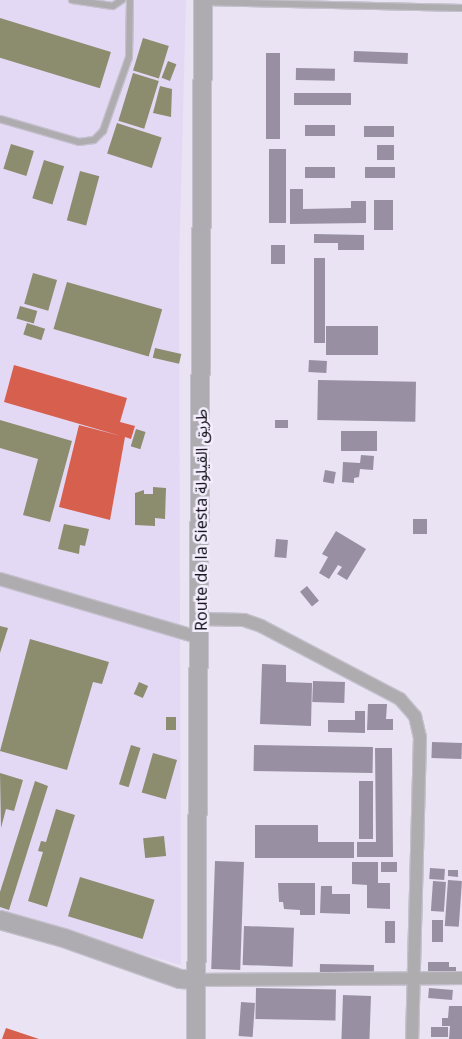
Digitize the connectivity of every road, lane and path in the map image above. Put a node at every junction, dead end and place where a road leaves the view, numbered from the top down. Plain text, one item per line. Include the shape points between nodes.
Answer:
1 (72, 0) edge
2 (122, 0) edge
3 (130, 0) edge
4 (203, 1) edge
5 (462, 8) edge
6 (0, 119) edge
7 (0, 579) edge
8 (201, 619) junction
9 (200, 638) junction
10 (0, 920) edge
11 (462, 978) edge
12 (196, 980) junction
13 (413, 980) junction
14 (196, 1039) edge
15 (412, 1039) edge

1 - 2 lane via 113,6
3 - 6 lane via 129,58 103,131 94,140 78,142
4 - 5 lane
4 - 8 main road, Route de la Siesta طريق القيلولة
7 - 9 street
8 - 9 main road, Route de la Siesta طريق القيلولة
8 - 13 street via 236,619 260,626 400,699 415,716 420,737
9 - 12 main road, Route de la Siesta طريق القيلولة
10 - 12 main road via 64,938 180,979
11 - 13 street
12 - 13 street
12 - 14 main road, Route de la Siesta طريق القيلولة
13 - 15 street

